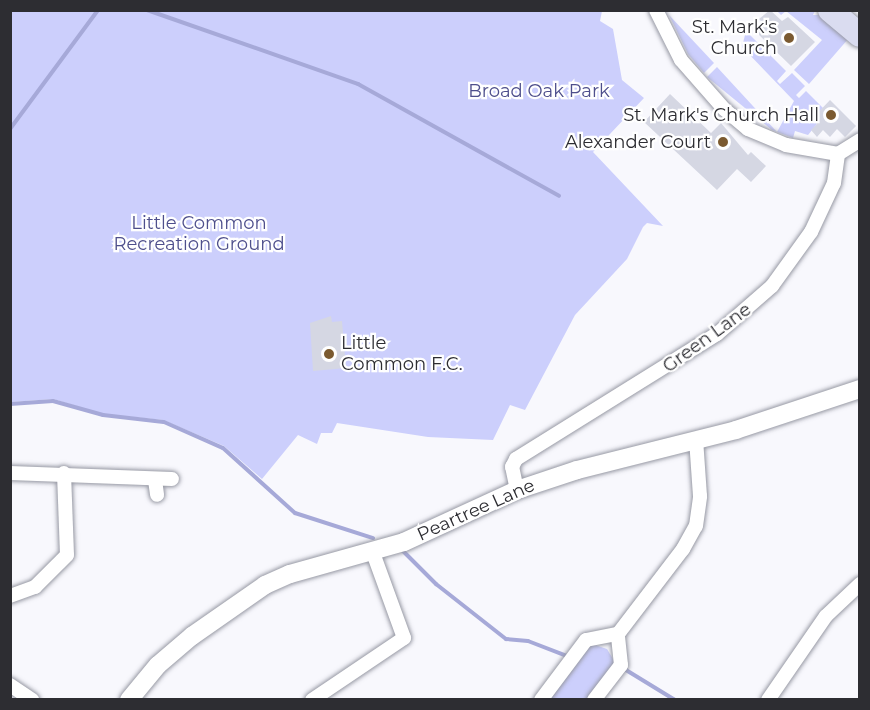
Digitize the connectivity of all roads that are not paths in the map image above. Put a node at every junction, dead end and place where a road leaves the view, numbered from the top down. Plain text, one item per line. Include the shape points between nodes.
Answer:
1 (656, 10) edge
2 (830, 10) edge
3 (860, 35) edge
4 (860, 140) edge
5 (838, 154) junction
6 (860, 389) edge
7 (696, 440) junction
8 (10, 473) edge
9 (64, 473) junction
10 (172, 479) dead end
11 (155, 480) junction
12 (517, 490) junction
13 (157, 495) dead end
14 (373, 553) junction
15 (860, 584) edge
16 (10, 596) edge
17 (618, 634) junction
18 (10, 685) edge
19 (32, 699) edge
20 (129, 699) edge
21 (312, 699) edge
22 (541, 699) edge
23 (594, 699) edge
24 (768, 699) edge

1 - 5 street via 687,67 748,129 786,145
2 - 3 highway
4 - 5 street
5 - 12 street, Green Lane via 834,183 811,232 772,285 717,334 516,459 512,467
6 - 7 street, Peartree Lane via 795,413
7 - 12 street, Peartree Lane
7 - 17 street via 700,496 696,526
8 - 9 street
9 - 11 street
9 - 16 street via 67,555 35,587
10 - 11 street
11 - 13 street
12 - 14 street, Peartree Lane
14 - 20 street, Peartree Lane via 316,566 265,585 183,644
14 - 21 street via 404,638
15 - 24 street via 826,616
17 - 22 street via 586,640
17 - 23 street via 621,665
18 - 19 street

